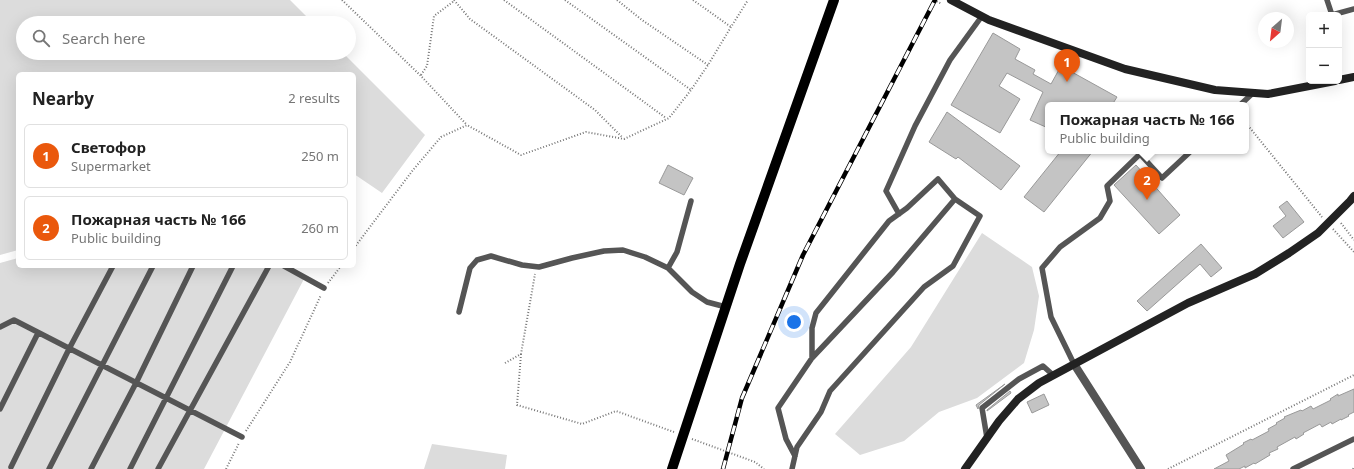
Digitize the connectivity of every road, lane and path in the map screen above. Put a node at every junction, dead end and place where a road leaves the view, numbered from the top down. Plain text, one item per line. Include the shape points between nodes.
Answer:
1 (342, 0) edge
2 (454, 0) edge
3 (504, 0) edge
4 (564, 0) edge
5 (617, 0) edge
6 (693, 0) edge
7 (748, 0) edge
8 (834, 0) edge
9 (934, 0) edge
10 (951, 0) edge
11 (1327, 0) edge
12 (942, 4) dead end
13 (1354, 9) edge
14 (982, 16) junction
15 (731, 27) junction
16 (708, 65) junction
17 (421, 76) junction
18 (1354, 77) edge
19 (1342, 79) edge
20 (1319, 84) edge
21 (691, 90) junction
22 (1253, 92) junction
23 (1243, 102) edge
24 (666, 119) junction
25 (467, 125) junction
26 (1249, 127) edge
27 (624, 139) junction
28 (1140, 154) edge
29 (1140, 154) edge
30 (1188, 154) edge
31 (1354, 196) edge
32 (955, 200) junction
33 (691, 201) dead end
34 (899, 214) junction
35 (1336, 215) junction
36 (1327, 223) junction
37 (1354, 240) edge
38 (356, 245) edge
39 (1354, 252) edge
40 (536, 267) junction
41 (112, 268) edge
42 (152, 268) edge
43 (192, 268) edge
44 (232, 268) edge
45 (269, 268) edge
46 (288, 268) edge
47 (339, 268) edge
48 (668, 268) junction
49 (324, 288) junction
50 (726, 307) junction
51 (459, 312) dead end
52 (0, 328) edge
53 (38, 333) junction
54 (70, 349) junction
55 (521, 354) junction
56 (812, 358) junction
57 (505, 363) dead end
58 (1074, 364) junction
59 (102, 365) junction
60 (1053, 375) junction
61 (1354, 375) edge
62 (136, 383) junction
63 (167, 398) junction
64 (0, 409) edge
65 (190, 410) junction
66 (683, 436) junction
67 (242, 437) junction
68 (987, 438) junction
69 (1354, 439) edge
70 (795, 456) junction
71 (10, 467) dead end
72 (1138, 467) edge
73 (49, 469) edge
74 (91, 469) edge
75 (130, 469) edge
76 (158, 469) edge
77 (226, 469) edge
78 (672, 469) edge
79 (764, 469) edge
80 (792, 469) edge
81 (965, 469) edge
82 (1168, 469) edge
83 (1293, 469) edge

1 - 17 path
2 - 17 path via 434,16 427,66
2 - 27 path via 470,19 595,110
3 - 24 path
4 - 21 path
5 - 16 path
6 - 15 path
7 - 15 path
8 - 50 main road
9 - 12 path
10 - 14 street
11 - 13 lane via 1332,15
14 - 22 street via 1125,69 1215,90
14 - 34 lane via 950,60 915,126 886,191
15 - 16 path
16 - 21 path
17 - 25 path
18 - 19 street
20 - 22 street via 1268,94
21 - 24 path
22 - 23 lane
24 - 27 path
25 - 27 path via 521,155 586,132
25 - 38 path via 441,137 412,170
26 - 36 path
28 - 58 lane via 1107,186 1110,201 1100,218 1060,247 1042,268 1051,317
29 - 30 lane via 1162,178
31 - 35 street
32 - 34 lane via 938,179
32 - 56 lane via 893,272
32 - 70 lane via 980,216 953,266 924,287 830,391 821,412 798,446
33 - 48 lane via 677,252
34 - 56 lane via 889,221 816,313 812,328
35 - 36 street
35 - 37 path
36 - 39 path
36 - 58 street via 1318,233 1255,274 1188,303
40 - 48 lane via 604,251 623,250
40 - 51 lane via 492,256 477,260 470,268
40 - 55 path
41 - 54 lane
42 - 59 lane
43 - 62 lane
44 - 63 lane
45 - 65 lane
46 - 49 lane
47 - 49 path
48 - 50 lane via 692,292 707,302
49 - 67 path via 290,362
50 - 66 main road
52 - 53 lane via 14,320
53 - 54 lane
53 - 64 lane
54 - 59 lane
54 - 71 lane
55 - 57 path
55 - 66 path via 517,405 582,424 616,411
56 - 70 lane via 778,408 786,439
58 - 60 street
58 - 72 street
59 - 62 lane
59 - 73 lane
60 - 68 street via 1018,399
60 - 68 lane via 1043,366 1019,379 982,408
61 - 82 path
62 - 63 lane
62 - 74 lane
63 - 65 lane
63 - 75 lane
65 - 67 lane
65 - 76 lane
66 - 78 main road
66 - 79 path via 755,462
67 - 77 path
68 - 81 street
69 - 83 lane
70 - 80 lane

